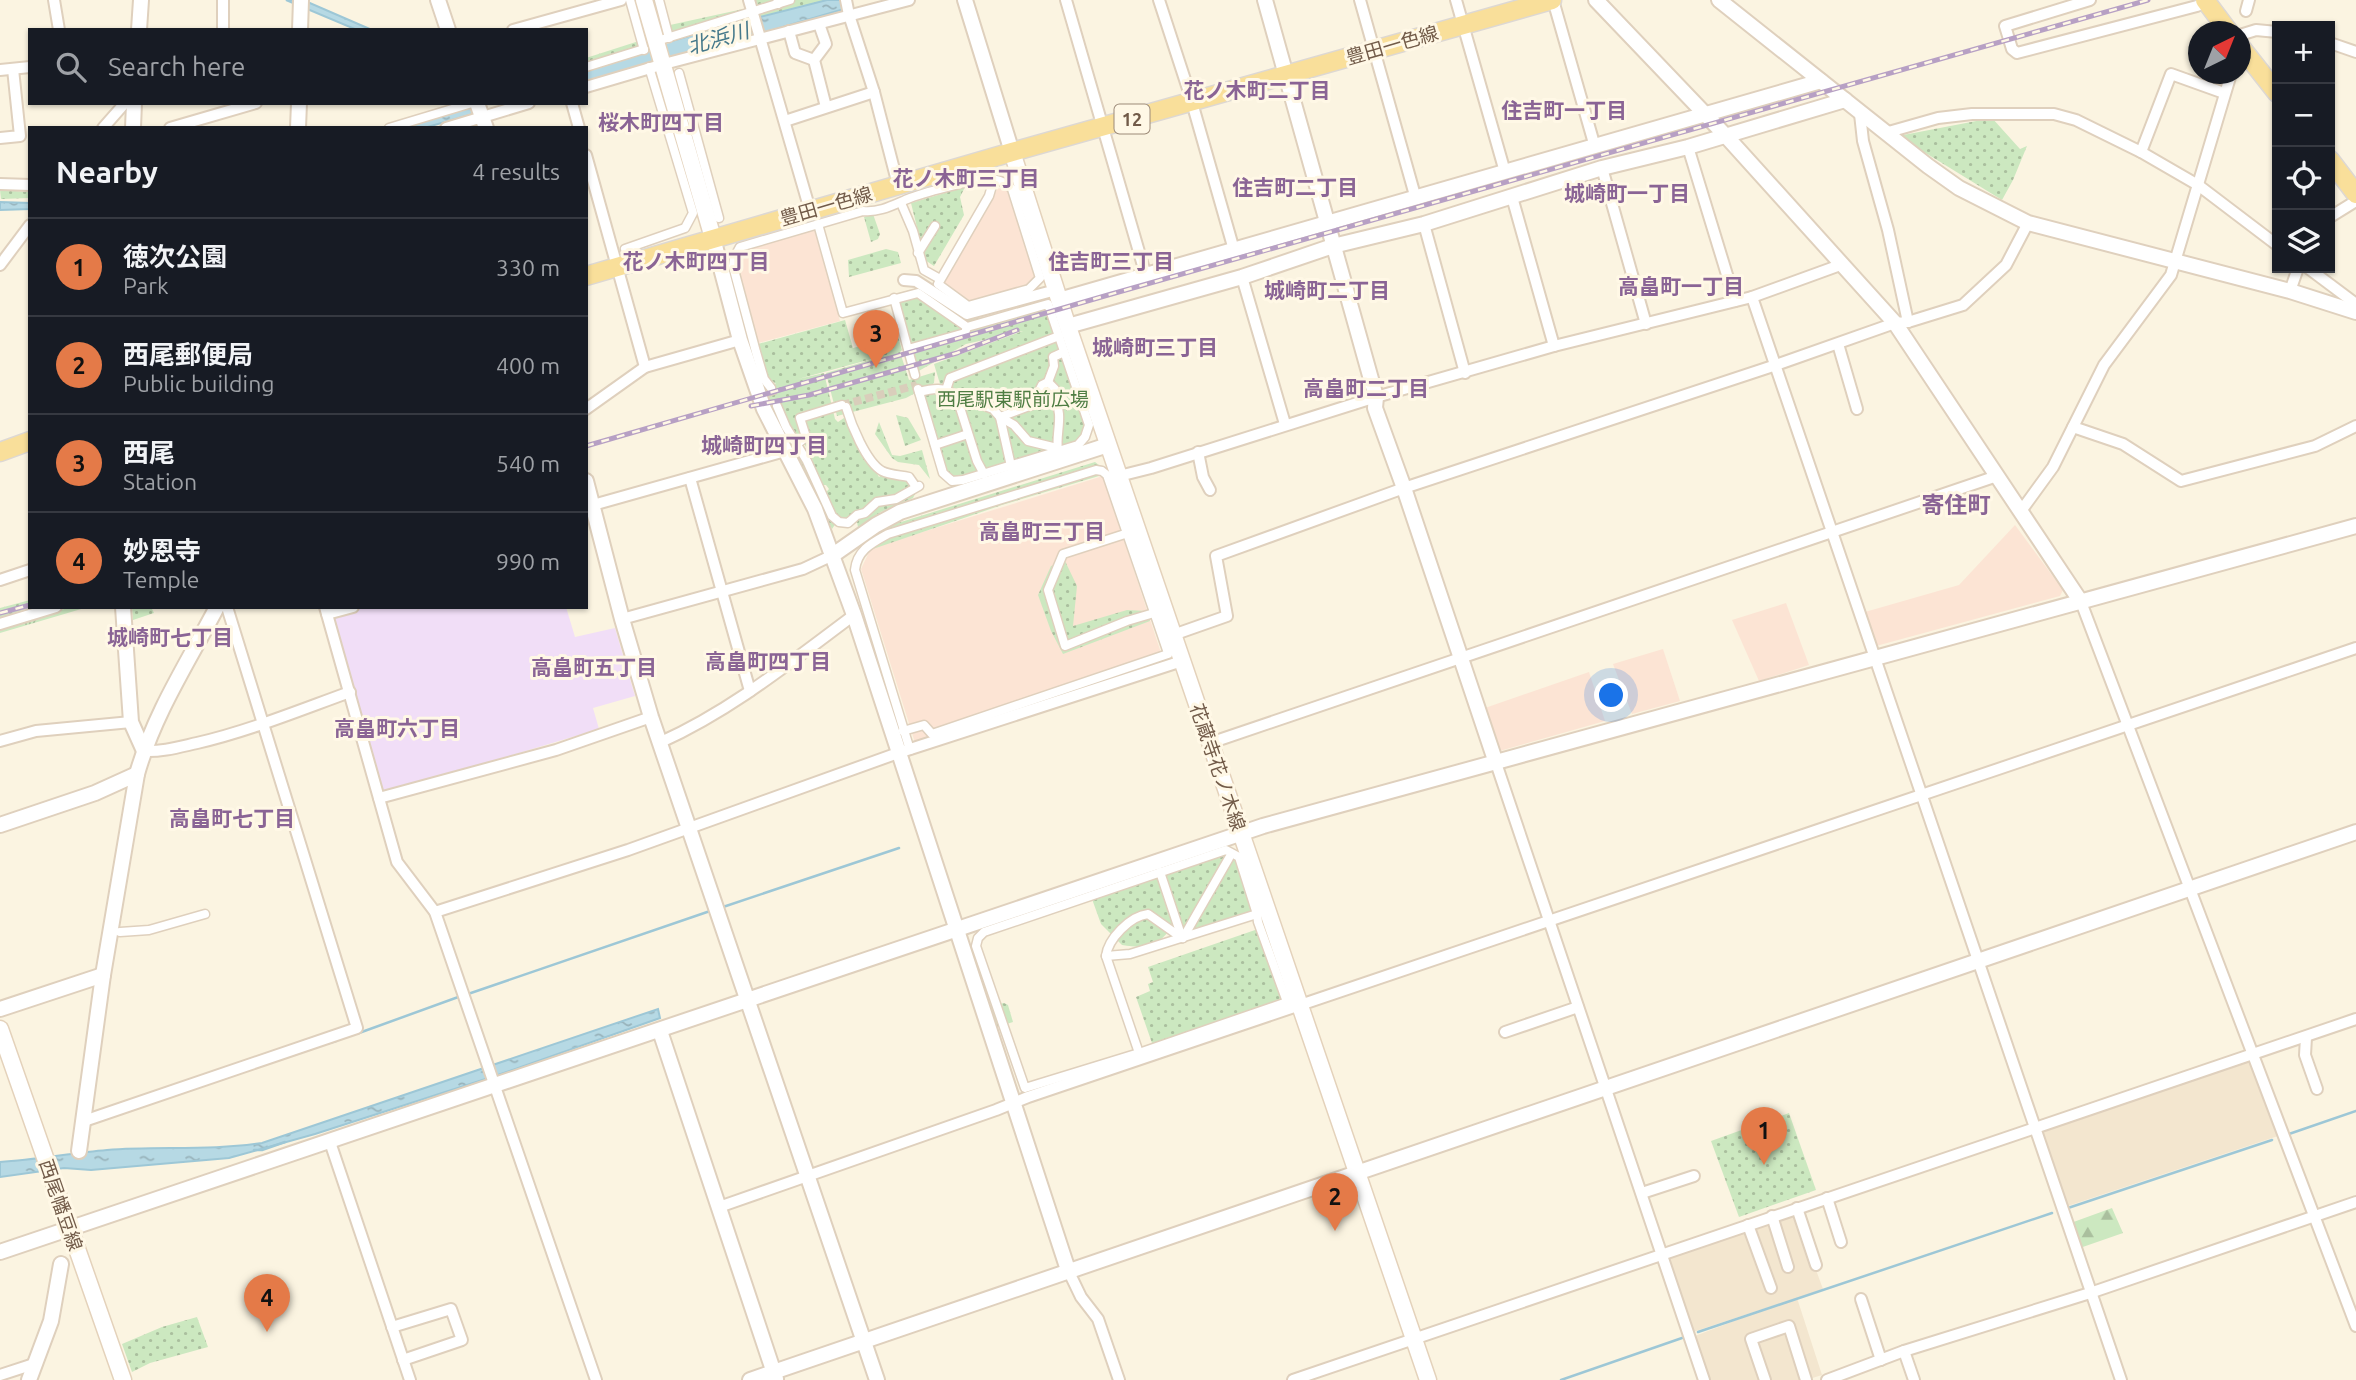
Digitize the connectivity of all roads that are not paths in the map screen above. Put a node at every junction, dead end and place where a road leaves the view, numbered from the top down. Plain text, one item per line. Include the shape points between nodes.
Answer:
1 (54, 0) edge
2 (141, 0) edge
3 (223, 0) edge
4 (438, 0) edge
5 (621, 0) edge
6 (630, 0) edge
7 (644, 0) edge
8 (659, 0) edge
9 (846, 0) edge
10 (909, 0) edge
11 (965, 0) edge
12 (1066, 0) edge
13 (1159, 0) edge
14 (1265, 0) edge
15 (1360, 0) edge
16 (1457, 0) edge
17 (1552, 0) edge
18 (1596, 0) edge
19 (1719, 0) edge
20 (2090, 0) edge
21 (782, 1) edge
22 (2208, 1) edge
23 (301, 6) edge
24 (751, 6) edge
25 (849, 15) junction
26 (2222, 21) edge
27 (819, 24) junction
28 (1464, 24) junction
29 (59, 28) edge
30 (139, 28) edge
31 (223, 28) edge
32 (300, 28) edge
33 (448, 28) edge
34 (520, 28) edge
35 (789, 31) junction
36 (2272, 32) edge
37 (2251, 35) edge
38 (762, 39) junction
39 (657, 43) junction
40 (2335, 45) edge
41 (1375, 51) junction
42 (2356, 52) edge
43 (2251, 59) edge
44 (814, 60) junction
45 (656, 64) junction
46 (28, 66) edge
47 (588, 66) edge
48 (13, 69) junction
49 (0, 71) edge
50 (678, 73) dead end
51 (1285, 75) junction
52 (1821, 82) junction
53 (2227, 84) edge
54 (588, 86) edge
55 (2272, 86) edge
56 (874, 92) junction
57 (2224, 93) junction
58 (1845, 100) junction
59 (1193, 103) junction
60 (123, 105) edge
61 (134, 105) edge
62 (243, 105) edge
63 (299, 105) edge
64 (518, 105) edge
65 (573, 105) edge
66 (826, 107) junction
67 (223, 108) edge
68 (480, 112) edge
69 (1860, 114) junction
70 (1706, 116) junction
71 (785, 121) junction
72 (105, 126) edge
73 (133, 126) edge
74 (175, 126) edge
75 (298, 126) edge
76 (400, 126) edge
77 (450, 126) edge
78 (578, 126) edge
79 (1103, 127) junction
80 (1885, 133) junction
81 (1726, 136) junction
82 (0, 138) edge
83 (1595, 147) junction
84 (1688, 147) junction
85 (1012, 152) junction
86 (2141, 152) junction
87 (588, 162) edge
88 (2335, 167) edge
89 (1602, 169) junction
90 (1505, 172) junction
91 (994, 179) junction
92 (0, 184) edge
93 (28, 185) edge
94 (898, 185) junction
95 (2198, 185) junction
96 (2356, 194) edge
97 (1512, 197) junction
98 (1416, 199) junction
99 (2356, 201) edge
100 (901, 203) junction
101 (2335, 214) edge
102 (814, 217) junction
103 (719, 218) dead end
104 (1327, 223) junction
105 (1424, 223) junction
106 (2028, 223) junction
107 (935, 226) dead end
108 (28, 227) edge
109 (713, 239) junction
110 (2272, 240) edge
111 (1333, 246) junction
112 (625, 249) dead end
113 (1234, 250) junction
114 (918, 253) junction
115 (2, 259) edge
116 (2176, 263) junction
117 (1843, 264) junction
118 (617, 268) junction
119 (2296, 273) edge
120 (2315, 273) edge
121 (588, 275) edge
122 (1146, 276) junction
123 (1241, 277) junction
124 (940, 279) junction
125 (904, 280) dead end
126 (2290, 291) junction
127 (1057, 295) junction
128 (1752, 297) junction
129 (894, 298) junction
130 (1735, 301) junction
131 (2356, 304) edge
132 (2356, 312) edge
133 (1901, 323) junction
134 (1646, 324) junction
135 (967, 327) junction
136 (1063, 331) junction
137 (740, 340) junction
138 (1838, 344) junction
139 (1554, 346) junction
140 (908, 349) junction
141 (1065, 352) junction
142 (1776, 365) junction
143 (645, 367) junction
144 (1465, 373) junction
145 (915, 375) dead end
146 (1048, 382) junction
147 (771, 388) tunnel mouth
148 (946, 390) junction
149 (956, 395) junction
150 (1376, 397) junction
151 (777, 406) tunnel mouth
152 (588, 408) edge
153 (1857, 409) dead end
154 (1000, 417) junction
155 (800, 418) junction
156 (784, 423) junction
157 (1285, 424) junction
158 (2356, 426) edge
159 (2073, 427) junction
160 (968, 434) junction
161 (28, 442) edge
162 (935, 445) junction
163 (1108, 445) junction
164 (791, 447) junction
165 (1058, 449) junction
166 (0, 452) edge
167 (1198, 452) junction
168 (1011, 466) junction
169 (984, 474) junction
170 (1119, 476) junction
171 (1997, 476) junction
172 (690, 478) junction
173 (588, 488) edge
174 (1404, 488) junction
175 (1210, 490) dead end
176 (593, 505) junction
177 (2021, 511) junction
178 (2356, 526) edge
179 (1832, 532) junction
180 (1128, 533) junction
181 (833, 555) junction
182 (28, 571) edge
183 (0, 580) edge
184 (723, 592) junction
185 (2081, 602) junction
186 (49, 609) edge
187 (123, 609) edge
188 (215, 609) edge
189 (228, 609) edge
190 (326, 611) edge
191 (1154, 613) junction
192 (854, 615) junction
193 (622, 619) junction
194 (0, 624) edge
195 (1173, 635) junction
196 (2356, 648) edge
197 (1172, 656) junction
198 (1876, 658) junction
199 (1461, 659) junction
200 (750, 691) junction
201 (350, 692) junction
202 (651, 717) junction
203 (131, 722) junction
204 (262, 724) junction
205 (2128, 726) junction
206 (903, 731) junction
207 (0, 741) edge
208 (661, 742) junction
209 (1209, 743) junction
210 (144, 751) junction
211 (904, 751) junction
212 (1496, 763) junction
213 (137, 774) junction
214 (1921, 797) junction
215 (379, 798) junction
216 (0, 825) edge
217 (689, 827) junction
218 (2356, 832) edge
219 (1241, 834) junction
220 (1229, 858) dead end
221 (1160, 872) junction
222 (2190, 888) junction
223 (435, 912) junction
224 (205, 914) dead end
225 (1257, 914) junction
226 (1550, 921) junction
227 (956, 930) junction
228 (120, 932) dead end
229 (1182, 938) junction
230 (1106, 956) junction
231 (1979, 961) junction
232 (103, 975) junction
233 (747, 1001) junction
234 (1300, 1006) junction
235 (1578, 1007) junction
236 (0, 1009) edge
237 (2356, 1019) edge
238 (0, 1029) edge
239 (660, 1031) junction
240 (1505, 1031) dead end
241 (2306, 1037) junction
242 (1139, 1053) junction
243 (2253, 1054) junction
244 (495, 1086) junction
245 (1606, 1089) junction
246 (2317, 1089) dead end
247 (1013, 1103) junction
248 (84, 1121) junction
249 (2036, 1127) junction
250 (330, 1142) junction
251 (79, 1151) dead end
252 (1358, 1173) junction
253 (808, 1175) junction
254 (1694, 1176) dead end
255 (1642, 1193) junction
256 (1827, 1198) junction
257 (2356, 1202) edge
258 (719, 1206) junction
259 (1797, 1208) junction
260 (1772, 1216) junction
261 (2314, 1217) junction
262 (1748, 1224) junction
263 (69, 1229) junction
264 (1841, 1242) dead end
265 (0, 1252) edge
266 (1663, 1253) junction
267 (61, 1264) dead end
268 (1816, 1265) dead end
269 (1788, 1266) dead end
270 (1068, 1270) junction
271 (1771, 1288) dead end
272 (2090, 1293) junction
273 (1861, 1299) dead end
274 (2356, 1326) edge
275 (392, 1327) junction
276 (1414, 1339) junction
277 (864, 1341) junction
278 (1904, 1351) junction
279 (403, 1360) junction
280 (1881, 1360) junction
281 (37, 1363) junction
282 (0, 1375) edge
283 (775, 1376) edge
284 (29, 1380) edge
285 (122, 1380) edge
286 (410, 1380) edge
287 (596, 1380) edge
288 (750, 1380) edge
289 (877, 1380) edge
290 (1119, 1380) edge
291 (1293, 1380) edge
292 (1428, 1380) edge
293 (1704, 1380) edge
294 (1765, 1380) edge
295 (1806, 1380) edge
296 (1827, 1380) edge
297 (1914, 1380) edge
298 (2121, 1380) edge

1 - 29 street
2 - 30 street
3 - 31 street
4 - 33 street
5 - 34 street
6 - 39 street
7 - 39 main road
8 - 39 street
9 - 25 street
10 - 25 street
11 - 85 street
12 - 79 street
13 - 59 street
14 - 51 street
15 - 41 street
16 - 28 street
17 - 28 main road, 豊田一色線 / 12
17 - 83 street
18 - 70 street
19 - 52 street
20 - 22 street via 2006,26 2012,49 2017,53
21 - 24 street
22 - 26 main road
23 - 32 street
24 - 38 street
24 - 39 street
25 - 27 street
25 - 56 street
27 - 35 street
27 - 44 street via 826,44
28 - 41 main road, 豊田一色線 / 12
28 - 90 street
35 - 38 street
35 - 44 street via 795,53
36 - 37 street via 2256,30
38 - 45 street
38 - 71 street
39 - 45 main road
39 - 47 street
40 - 42 street
41 - 51 main road, 豊田一色線 / 12
41 - 98 street
43 - 55 main road
44 - 66 street
45 - 54 street
45 - 109 main road
45 - 112 street via 693,213 685,228
46 - 48 street
48 - 49 street
48 - 82 street via 20,136
50 - 103 street
51 - 59 main road, 豊田一色線 / 12
51 - 104 street
52 - 58 street
52 - 70 street
53 - 57 street
56 - 66 street
56 - 94 street
57 - 86 street via 2171,74
57 - 95 street
58 - 69 street
58 - 81 street
59 - 79 main road, 豊田一色線 / 12
59 - 113 street
60 - 72 street
61 - 73 street
62 - 67 street
63 - 75 street
64 - 68 street
65 - 78 street
66 - 71 street
67 - 74 street
68 - 76 street
68 - 77 street
69 - 80 street
69 - 133 street via 1888,230
70 - 81 street
70 - 83 street
71 - 102 street
79 - 85 main road, 豊田一色線 / 12
79 - 122 street
80 - 86 street via 1960,115 2054,114
80 - 106 street via 1959,188
81 - 84 street
81 - 117 street
83 - 90 street
84 - 89 street
84 - 130 street
85 - 94 main road, 豊田一色線 / 12
85 - 127 main road, 花蔵寺花ノ木線
86 - 95 street
87 - 118 street
88 - 96 main road
89 - 97 street
89 - 134 street
90 - 98 street
91 - 100 street via 975,180
91 - 124 street via 989,196
91 - 124 street via 1005,181 1012,189 1038,282 1029,289 968,306 939,286
92 - 93 street
94 - 102 main road, 豊田一色線 / 12
95 - 110 street
95 - 116 street
97 - 105 street
97 - 139 street
98 - 104 street
99 - 101 street
100 - 102 street via 871,212
100 - 114 street
102 - 109 main road, 豊田一色線 / 12
102 - 129 street via 843,313
102 - 147 street via 744,245 734,258 756,352
104 - 111 street
104 - 113 street
105 - 111 street
105 - 144 street
106 - 116 street
106 - 133 street via 2006,265 1964,305
107 - 114 street
108 - 115 street
109 - 118 main road, 豊田一色線 / 12
109 - 137 street
111 - 123 street
111 - 150 street
113 - 122 street
114 - 124 street via 924,270
116 - 126 street
116 - 159 street via 2104,365
117 - 128 street
117 - 133 street
118 - 121 main road, 豊田一色線 / 12
118 - 143 street
119 - 126 street
120 - 131 street
122 - 127 street
123 - 136 street
123 - 157 street
125 - 127 street via 916,281 967,314
126 - 132 street
127 - 136 main road, 花蔵寺花ノ木線
128 - 130 street
128 - 142 street
129 - 135 street via 923,295
129 - 140 street
130 - 134 street
133 - 138 street
133 - 171 street
134 - 139 street
135 - 136 street via 1048,304
135 - 140 street via 965,333
136 - 141 street
136 - 148 street via 950,378
136 - 163 main road, 花蔵寺花ノ木線
137 - 143 street
137 - 164 street via 764,409
138 - 142 street
138 - 153 street
139 - 144 street
140 - 145 street
141 - 146 street via 1053,357
141 - 165 street via 1089,425 1078,445
142 - 174 street
142 - 179 street
143 - 152 street
144 - 150 street
146 - 154 street via 1028,408
146 - 165 street via 1055,389 1059,415
148 - 149 street
148 - 162 street via 919,390
149 - 154 street via 990,407
149 - 160 street
150 - 157 street
150 - 174 street via 1375,408
151 - 156 street
154 - 165 street via 1028,441
154 - 168 street
155 - 156 street
155 - 164 street via 806,437
155 - 164 street via 844,406 875,466 909,478 918,487 877,502 848,523 839,522
156 - 164 street
157 - 167 street
158 - 159 street via 2315,446 2180,481 2123,444
159 - 177 street via 2053,467
160 - 162 street
160 - 169 street
161 - 166 main road
162 - 169 street via 950,481
163 - 170 main road, 花蔵寺花ノ木線
163 - 181 street via 900,512
164 - 172 street
164 - 181 street
165 - 168 street
167 - 170 street
167 - 175 street
168 - 169 street
170 - 195 main road, 花蔵寺花ノ木線
171 - 177 street
171 - 179 street
172 - 176 street
172 - 184 street
173 - 176 street
174 - 195 street via 1216,556 1227,616
174 - 199 street
176 - 193 street
177 - 185 street
178 - 185 street
179 - 198 street
179 - 199 street
180 - 191 street
180 - 191 street via 1063,554 1048,590 1065,646
180 - 206 street via 1107,475 1096,470 910,526 864,548 855,570
181 - 184 street via 803,569
181 - 192 street
182 - 183 street
184 - 193 street
184 - 200 street
185 - 198 street
185 - 205 street
186 - 194 street
187 - 203 street
188 - 210 street
189 - 204 street
190 - 201 street
191 - 197 street
192 - 200 street
192 - 211 street
193 - 202 street
195 - 197 main road, 花蔵寺花ノ木線
196 - 205 street
197 - 206 street via 932,734 924,725
197 - 209 main road, 花蔵寺花ノ木線
197 - 211 street
198 - 212 street
198 - 214 street
199 - 209 street
199 - 212 street
200 - 208 street via 697,726
201 - 204 street
201 - 215 street
202 - 208 street
202 - 215 street via 556,750
203 - 207 street via 36,731
203 - 210 street
204 - 210 street via 160,751
204 - 248 street via 357,1028
205 - 214 street
205 - 222 street
206 - 211 street
208 - 217 street
209 - 219 main road, 花蔵寺花ノ木線
210 - 213 street
211 - 217 street
211 - 227 street
212 - 219 street
212 - 226 street
213 - 216 street
213 - 232 street
214 - 226 street
214 - 231 street
215 - 223 street via 397,862
217 - 223 street
217 - 233 street
218 - 222 street
219 - 227 street
219 - 234 main road, 花蔵寺花ノ木線
220 - 229 street
221 - 225 street via 1226,850 1239,857
221 - 229 street
221 - 242 street via 984,932 976,946 1026,1088
222 - 231 street
222 - 243 street
223 - 244 street
224 - 228 street via 149,930
225 - 229 street
225 - 242 street via 1287,1002
226 - 234 street
226 - 235 street
227 - 233 street
227 - 247 street
229 - 230 street via 1130,954
229 - 230 street via 1148,914 1142,915 1107,946
230 - 242 street
231 - 245 street
231 - 249 street
232 - 236 street
232 - 248 street
233 - 239 street
233 - 253 street
234 - 247 street
234 - 252 main road, 花蔵寺花ノ木線
235 - 240 street
235 - 245 street
237 - 241 street
238 - 263 main road, 西尾幡豆線
239 - 244 street
239 - 258 street
241 - 243 street
241 - 246 street via 2305,1055
243 - 249 street
243 - 261 street
244 - 250 street
244 - 287 street
245 - 252 street
245 - 255 street
247 - 253 street
247 - 270 street
248 - 251 street
249 - 256 street
249 - 272 street
250 - 263 street
250 - 275 street
252 - 270 street
252 - 276 main road, 花蔵寺花ノ木線
253 - 258 street
253 - 277 street
254 - 255 street
255 - 266 street
256 - 259 street
256 - 264 street
257 - 261 street
258 - 283 street
259 - 260 street
259 - 268 street
260 - 262 street
260 - 269 street
261 - 272 street
261 - 274 street
262 - 266 street
262 - 271 street
263 - 265 street
263 - 285 main road, 西尾幡豆線
266 - 276 street
266 - 293 street
267 - 281 street via 51,1321
270 - 277 street
270 - 290 street via 1098,1319
272 - 278 street
272 - 298 street
273 - 280 street
275 - 279 street
275 - 279 street via 451,1309 462,1340
276 - 291 street
276 - 292 main road, 花蔵寺花ノ木線
277 - 283 street
277 - 289 street
278 - 280 street
278 - 297 street
279 - 286 street
280 - 296 street
281 - 282 street
281 - 284 street
283 - 288 street
294 - 295 street via 1751,1339 1789,1326

